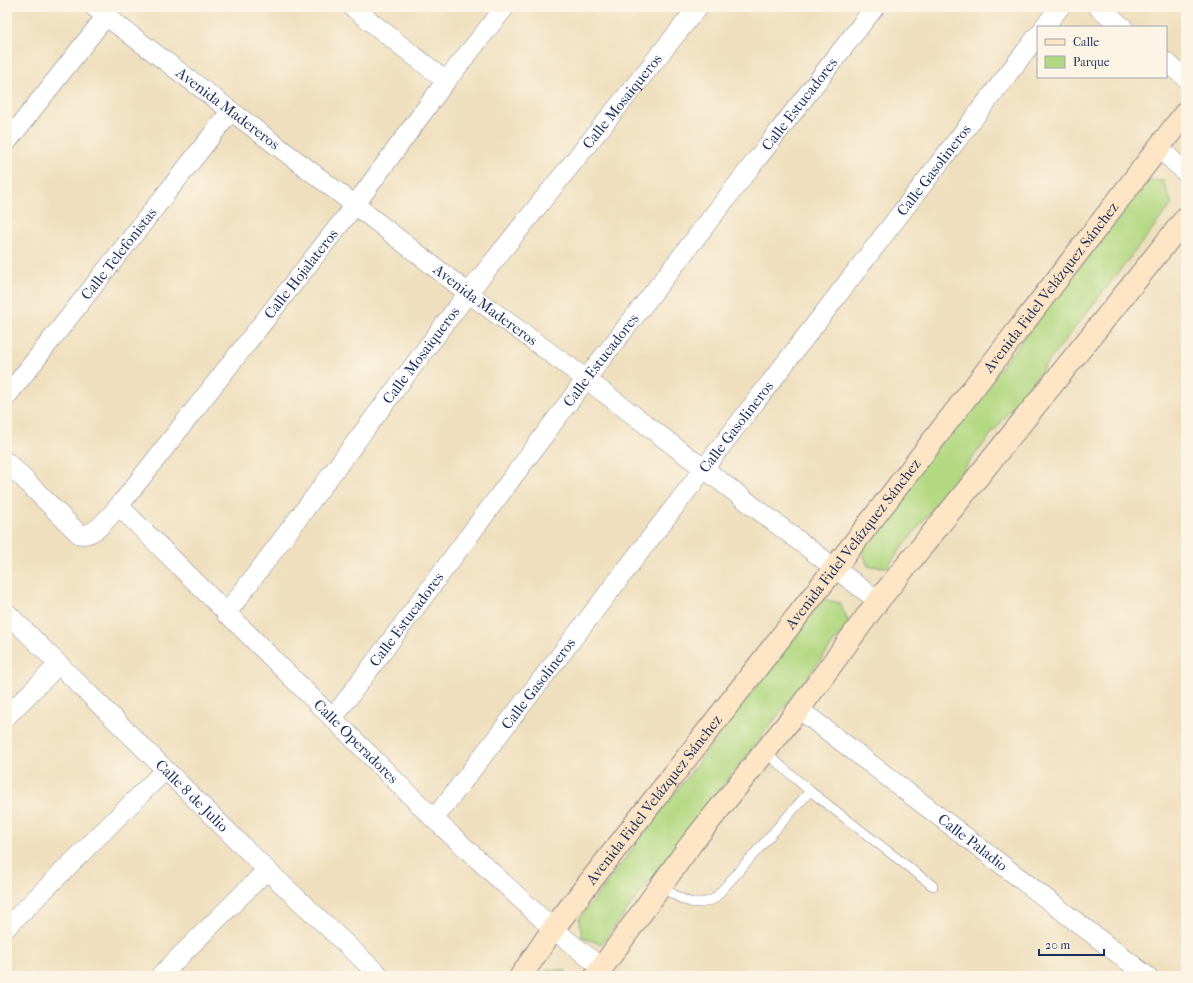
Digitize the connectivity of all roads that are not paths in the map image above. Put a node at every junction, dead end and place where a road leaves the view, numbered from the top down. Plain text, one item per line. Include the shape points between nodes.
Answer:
1 (352, 7) edge
2 (505, 7) edge
3 (698, 7) edge
4 (875, 7) edge
5 (1060, 7) edge
6 (1098, 7) edge
7 (100, 12) edge
8 (1045, 26) edge
9 (1122, 26) edge
10 (1037, 36) edge
11 (1167, 63) edge
12 (1186, 78) edge
13 (446, 81) junction
14 (231, 111) junction
15 (1186, 112) edge
16 (7, 142) edge
17 (1159, 148) junction
18 (1186, 173) edge
19 (355, 204) junction
20 (1186, 218) edge
21 (468, 292) junction
22 (586, 379) junction
23 (7, 396) edge
24 (7, 462) edge
25 (704, 469) junction
26 (119, 506) junction
27 (834, 568) junction
28 (878, 601) junction
29 (7, 613) edge
30 (226, 614) junction
31 (58, 665) junction
32 (799, 709) junction
33 (7, 716) edge
34 (333, 718) junction
35 (765, 752) junction
36 (165, 770) junction
37 (810, 791) junction
38 (434, 818) junction
39 (267, 870) junction
40 (933, 886) dead end
41 (661, 887) junction
42 (7, 927) edge
43 (553, 929) junction
44 (599, 972) edge
45 (378, 975) edge
46 (160, 976) edge
47 (521, 976) edge
48 (1147, 976) edge

1 - 13 street
2 - 13 street, Calle Hojalateros
3 - 21 street, Calle Mosaiqueros
4 - 22 street, Calle Estucadores
5 - 8 street
6 - 9 street
7 - 14 street, Avenida Madereros
7 - 16 street
10 - 25 street, Calle Gasolineros
11 - 12 street
13 - 19 street, Calle Hojalateros
14 - 19 street, Avenida Madereros
14 - 23 street, Calle Telefonistas
15 - 17 main road, Avenida Fidel Velázquez Sánchez
17 - 18 street
17 - 27 main road, Avenida Fidel Velázquez Sánchez
19 - 21 street, Avenida Madereros
19 - 26 street, Calle Hojalateros
20 - 28 main road
21 - 22 street, Avenida Madereros
21 - 30 street, Calle Mosaiqueros
22 - 25 street, Avenida Madereros
22 - 34 street, Calle Estucadores
24 - 26 street, Calle Hojalateros via 79,534 94,532
25 - 27 street, Avenida Madereros
25 - 38 street, Calle Gasolineros
26 - 30 street, Calle Operadores
27 - 28 street, Avenida Madereros
27 - 43 main road, Avenida Fidel Velázquez Sánchez
28 - 32 main road
29 - 31 street, Calle 8 de Julio
30 - 34 street, Calle Operadores
31 - 33 street
31 - 36 street, Calle 8 de Julio
32 - 35 main road
32 - 48 street, Calle Paladio
34 - 38 street, Calle Operadores
35 - 37 lane
35 - 41 main road via 691,844
36 - 39 street, Calle 8 de Julio
36 - 42 street
37 - 40 lane
37 - 41 lane via 714,899 697,904
38 - 43 street, Calle Operadores
39 - 45 street, Calle 8 de Julio
39 - 46 street
41 - 44 main road
43 - 44 street, Calle Operadores
43 - 47 main road, Avenida Fidel Velázquez Sánchez

